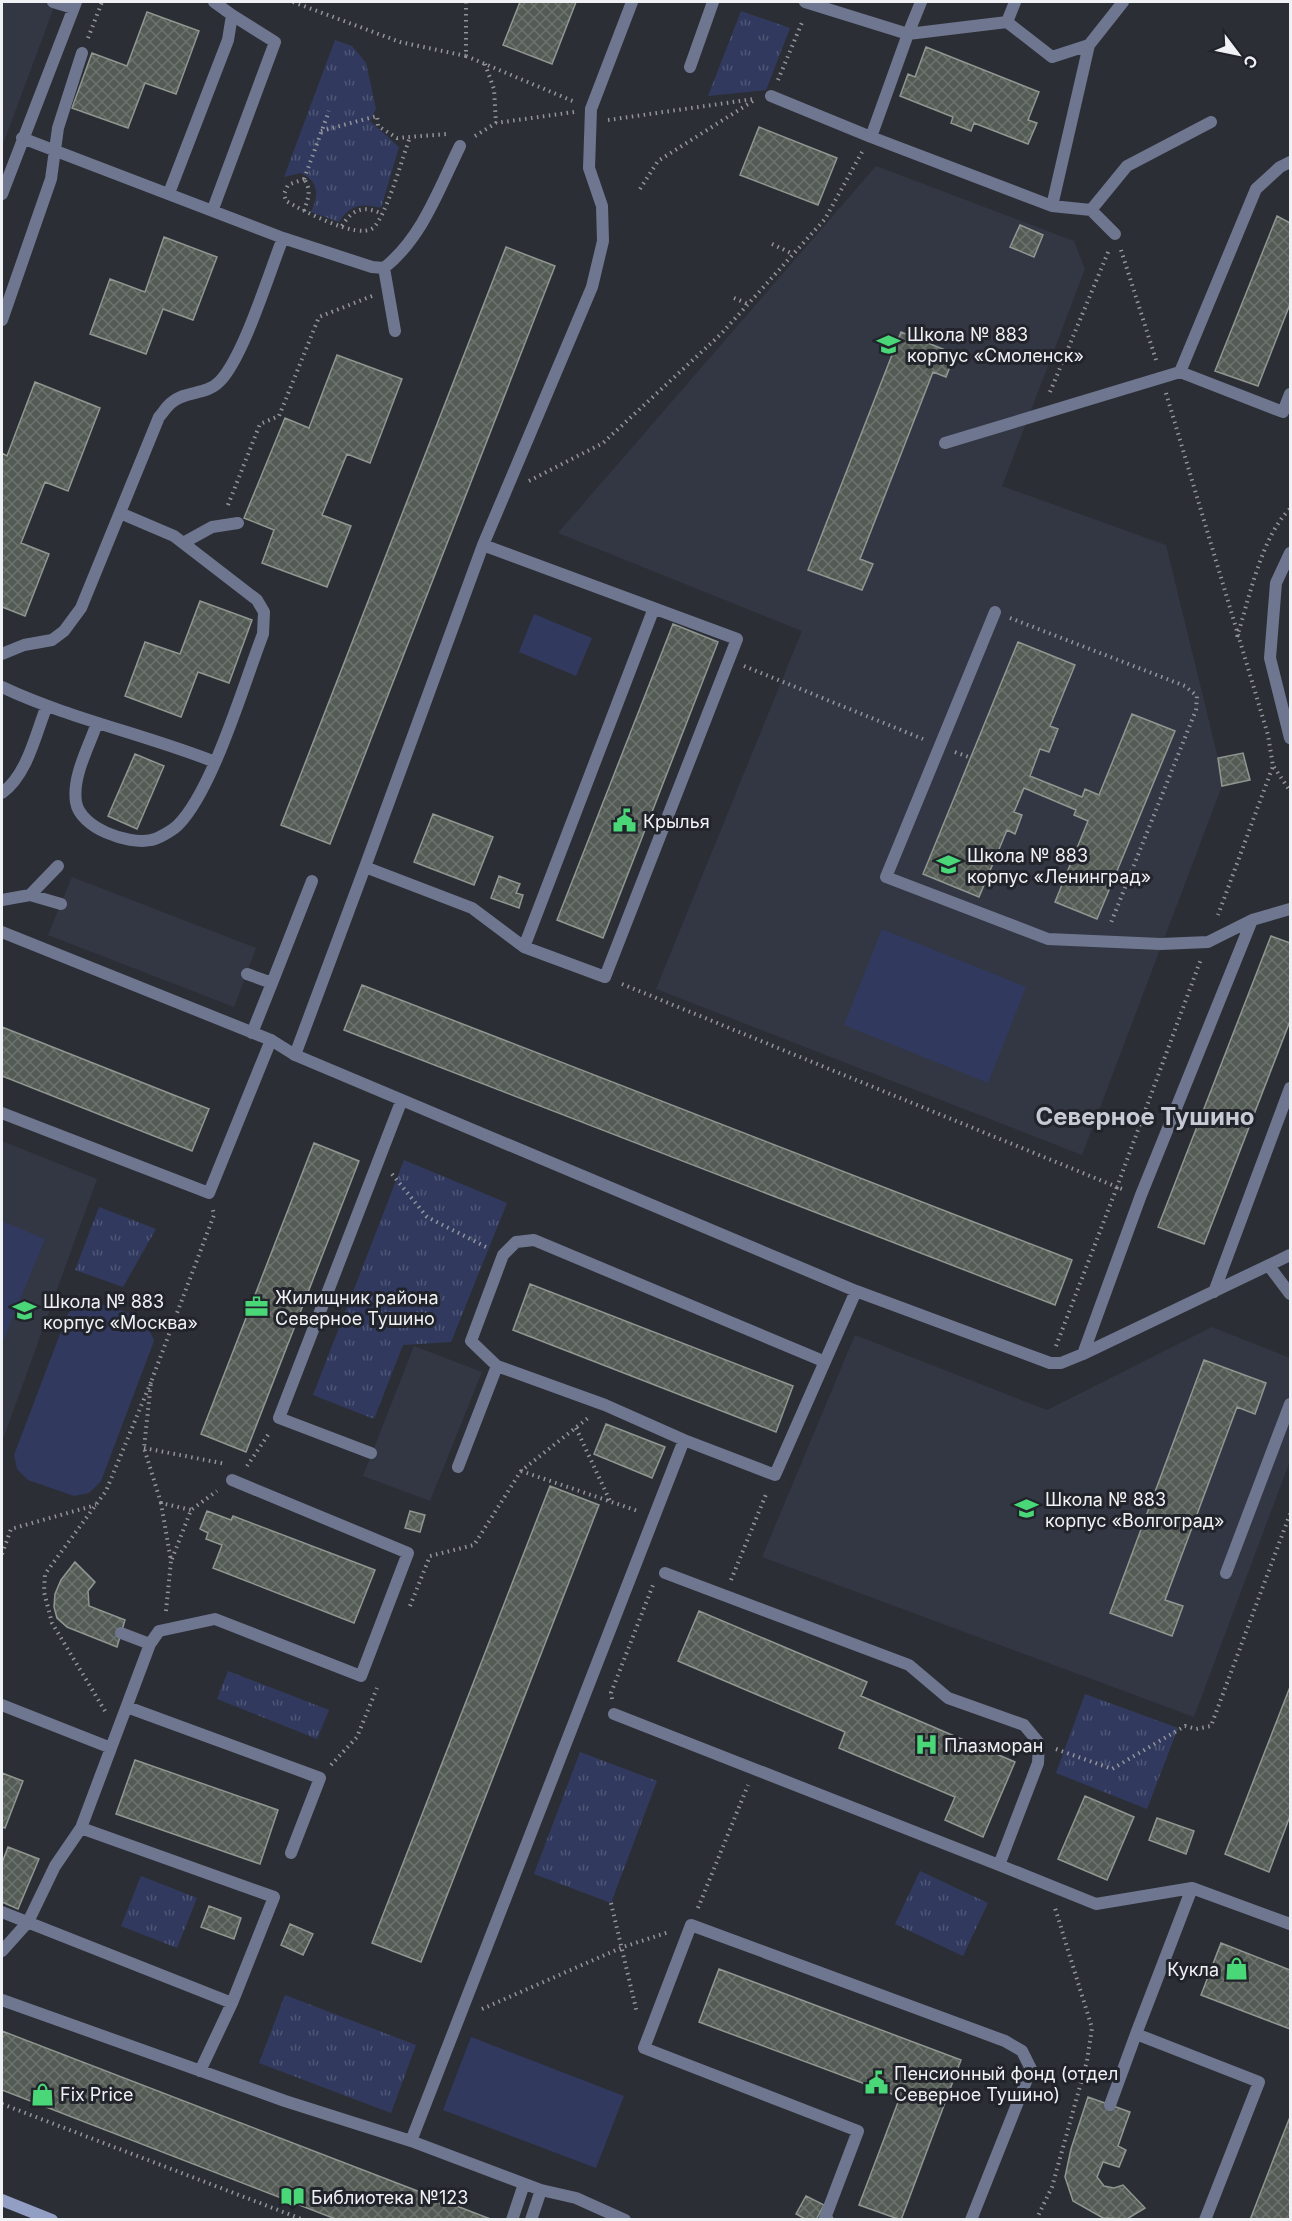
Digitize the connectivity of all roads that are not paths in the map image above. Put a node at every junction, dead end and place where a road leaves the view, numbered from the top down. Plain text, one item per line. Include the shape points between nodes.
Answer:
1 (53, 2) edge
2 (214, 2) edge
3 (632, 2) edge
4 (713, 2) edge
5 (921, 2) edge
6 (1015, 2) edge
7 (1123, 2) edge
8 (807, 3) edge
9 (74, 5) edge
10 (232, 15) junction
11 (1006, 22) junction
12 (908, 34) junction
13 (1089, 45) junction
14 (82, 53) road end
15 (690, 68) dead end
16 (771, 96) road end
17 (1211, 122) dead end
18 (871, 137) junction
19 (22, 138) junction
20 (464, 143) road end
21 (1290, 162) edge
22 (169, 193) junction
23 (2, 195) edge
24 (1052, 206) junction
25 (213, 209) junction
26 (1090, 210) junction
27 (1115, 234) road end
28 (284, 238) junction
29 (384, 268) junction
30 (2, 320) edge
31 (395, 331) dead end
32 (1180, 372) junction
33 (1290, 394) edge
34 (945, 443) dead end
35 (120, 513) junction
36 (238, 523) dead end
37 (183, 543) junction
38 (483, 545) junction
39 (1290, 553) edge
40 (654, 608) junction
41 (995, 612) road end
42 (2, 654) edge
43 (2, 687) edge
44 (46, 708) junction
45 (97, 723) junction
46 (1290, 738) edge
47 (215, 762) junction
48 (2, 793) edge
49 (58, 866) dead end
50 (365, 867) junction
51 (312, 881) dead end
52 (30, 895) junction
53 (2, 900) edge
54 (61, 904) dead end
55 (1290, 909) edge
56 (1252, 920) junction
57 (2, 932) edge
58 (524, 947) junction
59 (247, 974) dead end
60 (272, 983) junction
61 (252, 1033) junction
62 (271, 1040) junction
63 (296, 1055) junction
64 (1290, 1088) edge
65 (401, 1102) junction
66 (2, 1113) edge
67 (1290, 1255) edge
68 (1269, 1266) junction
69 (856, 1291) junction
70 (1214, 1292) junction
71 (1290, 1294) edge
72 (1083, 1354) junction
73 (823, 1361) junction
74 (497, 1366) junction
75 (1290, 1404) edge
76 (684, 1440) junction
77 (371, 1453) dead end
78 (458, 1467) dead end
79 (232, 1480) road end
80 (665, 1573) road end
81 (1226, 1573) dead end
82 (121, 1633) dead end
83 (150, 1644) junction
84 (2, 1705) edge
85 (127, 1707) junction
86 (614, 1714) road end
87 (111, 1748) junction
88 (81, 1828) junction
89 (291, 1853) dead end
90 (999, 1865) junction
91 (1192, 1888) junction
92 (2, 1912) edge
93 (27, 1922) junction
94 (1290, 1924) edge
95 (2, 1951) edge
96 (2, 2000) edge
97 (232, 2003) junction
98 (1136, 2034) junction
99 (200, 2071) junction
100 (1110, 2105) dead end
101 (411, 2141) junction
102 (524, 2184) junction
103 (541, 2190) junction
104 (2, 2200) edge
105 (52, 2220) edge
106 (512, 2220) edge
107 (531, 2220) edge
108 (625, 2220) edge
109 (828, 2220) edge
110 (971, 2220) edge
111 (1205, 2220) edge

1 - 9 street
2 - 10 street
3 - 38 street via 589,123 589,168 602,206 603,241 592,287
4 - 15 street
5 - 12 street
6 - 11 street
7 - 13 street
8 - 12 street
9 - 19 street
10 - 22 street via 228,40
10 - 25 street via 275,42
11 - 12 street
11 - 13 street via 1052,57
12 - 18 street
13 - 24 street
14 - 30 street via 58,128 51,180
16 - 18 street
17 - 26 street via 1127,166
18 - 24 street
19 - 22 street
19 - 23 street
20 - 29 street via 417,232 401,255
21 - 32 street via 1256,189
22 - 25 street
24 - 26 street
25 - 28 street
26 - 27 street
28 - 29 street
28 - 35 street via 236,356 220,381 204,393 172,401 159,417
29 - 31 street
32 - 33 street via 1283,412
32 - 34 street
35 - 37 street
35 - 42 street via 81,608 64,631 52,640
36 - 37 street via 212,527
37 - 47 street via 256,600 264,612 263,634
38 - 40 street
38 - 50 street
39 - 46 street via 1276,583 1270,658
40 - 58 street
40 - 58 street via 737,639 730,660 605,976
41 - 56 street via 886,877 1048,939 1208,942
43 - 44 street
44 - 45 street
44 - 48 street via 25,763
45 - 47 street
45 - 47 street via 77,780 76,803 87,820 120,839 152,840 178,825
49 - 52 street
50 - 58 street via 472,908
50 - 63 street
51 - 60 street
52 - 53 street
52 - 54 street
55 - 56 street
56 - 72 street via 1141,1196
57 - 61 street
59 - 60 street
60 - 61 street
61 - 62 street
62 - 63 street
62 - 66 street via 209,1193
63 - 65 street
64 - 70 street
65 - 69 street
65 - 77 street via 279,1418
67 - 68 street
68 - 70 street
68 - 71 street
69 - 72 street via 1050,1363
69 - 73 street
70 - 72 street
73 - 74 street via 534,1240 516,1242 502,1255 471,1341
73 - 76 street via 775,1475
74 - 76 street via 605,1405
74 - 78 street
75 - 81 street
76 - 101 street
79 - 83 street via 408,1554 361,1676 215,1619 159,1632
80 - 90 street via 909,1665 948,1698 1024,1725 1040,1743 1038,1763
82 - 83 street
83 - 85 street
84 - 87 street
85 - 87 street
85 - 89 street via 320,1778
86 - 90 street
87 - 88 street
88 - 93 street via 55,1866
88 - 97 street via 274,1897
90 - 91 street via 1096,1904
91 - 94 street
91 - 98 street
92 - 93 street
93 - 95 street
93 - 97 street
96 - 99 street
97 - 99 street
98 - 100 street
98 - 111 street via 1258,2082
99 - 101 street
101 - 102 street
102 - 103 street
102 - 106 street
103 - 107 street
103 - 108 street via 576,2199
104 - 105 main road
109 - 110 street via 825,2218 858,2131 644,2048 691,1925 1005,2041 1022,2051 1031,2069

